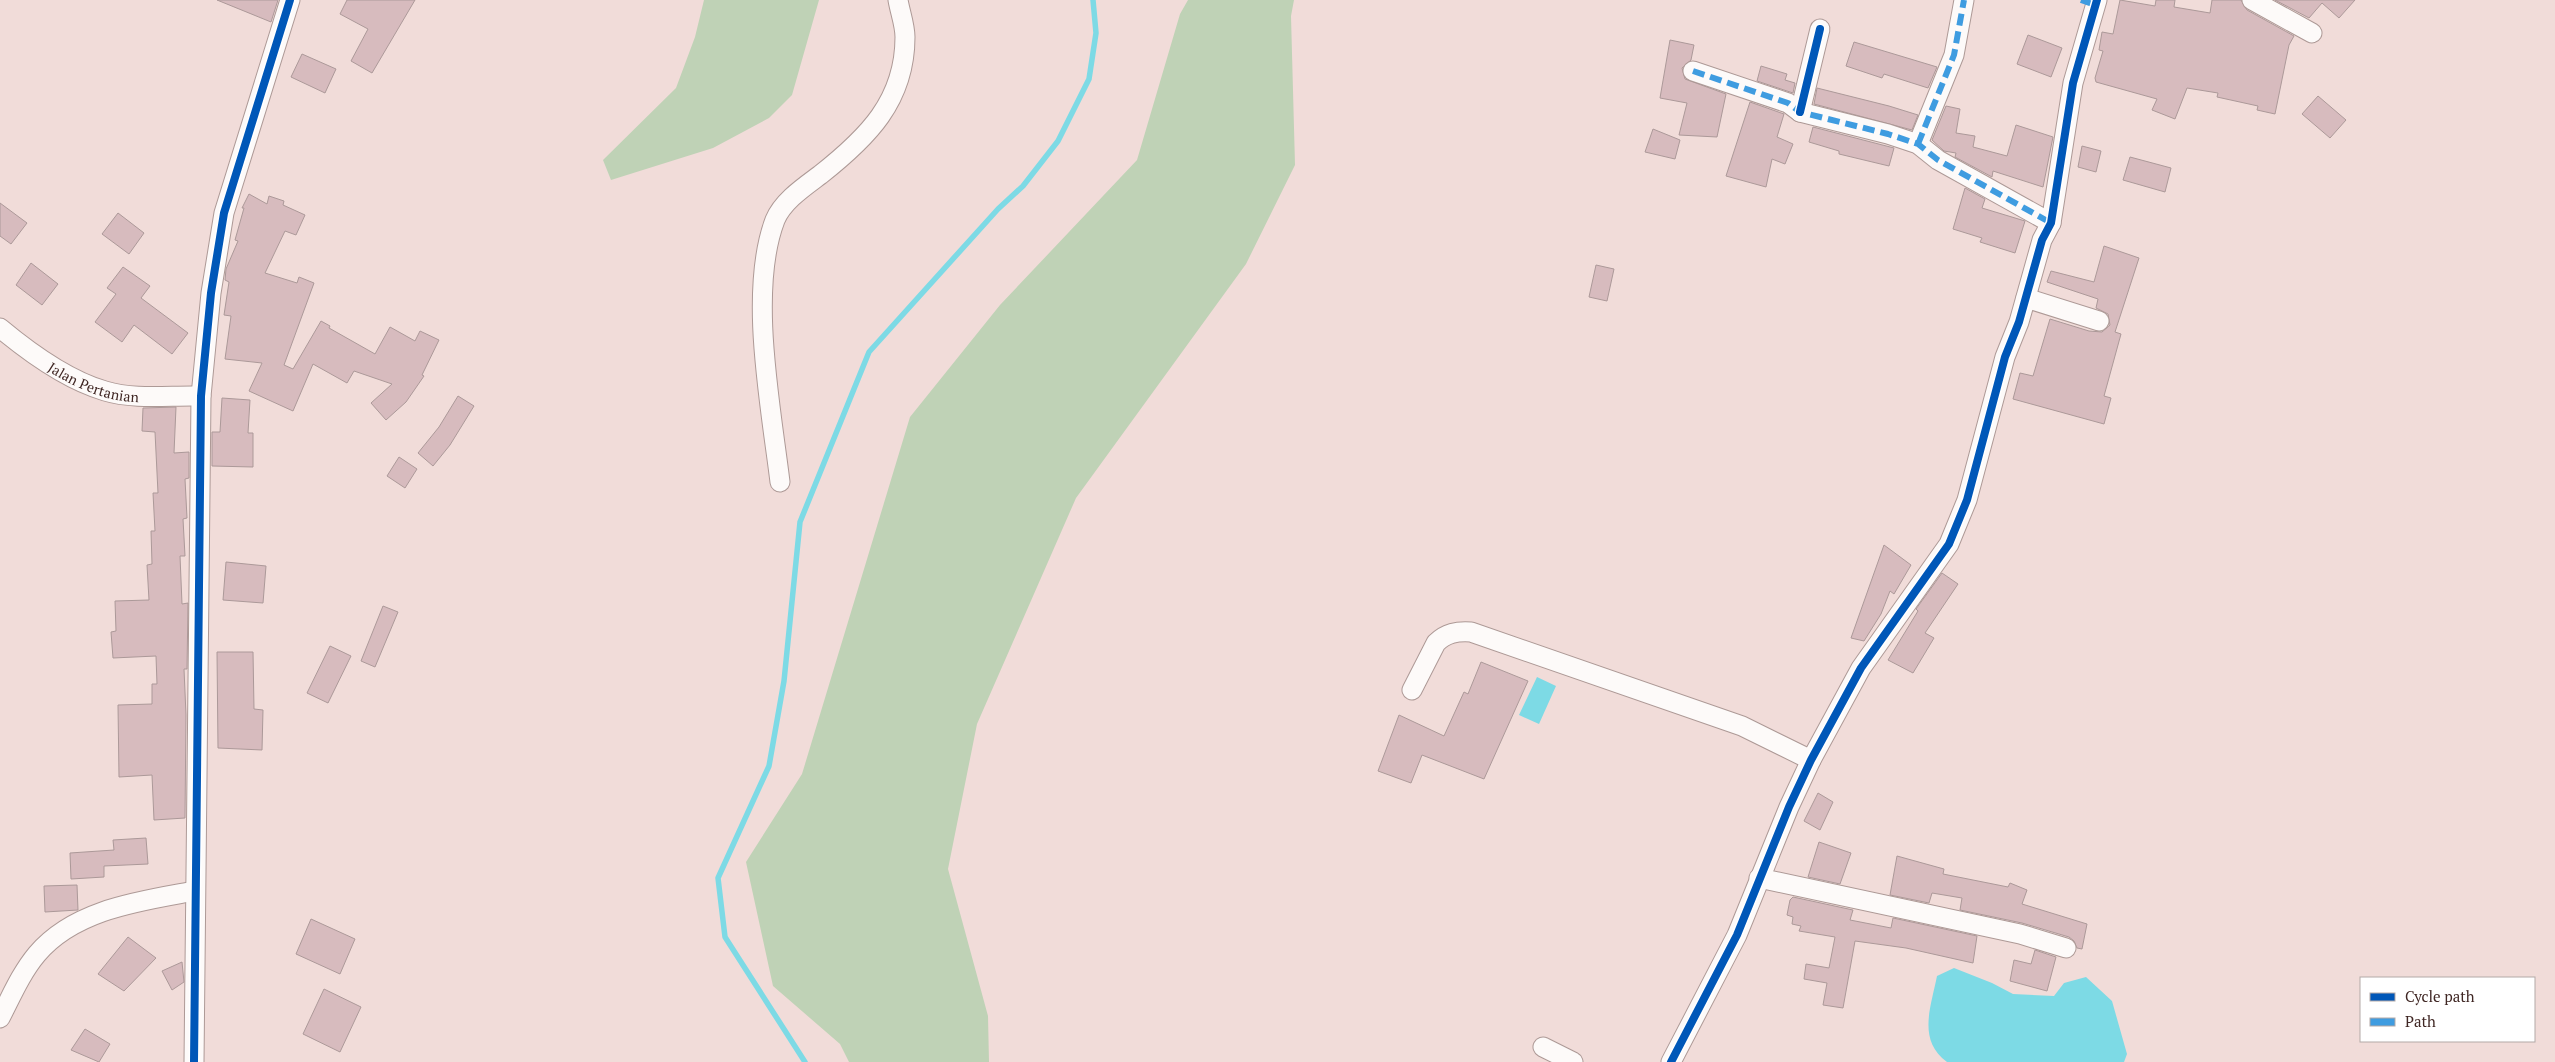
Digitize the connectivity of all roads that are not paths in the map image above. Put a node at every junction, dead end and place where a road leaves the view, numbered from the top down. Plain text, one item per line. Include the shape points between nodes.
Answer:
1 (290, 0) edge
2 (898, 0) edge
3 (1964, 0) edge
4 (2252, 0) edge
5 (2091, 2) edge
6 (1820, 29) dead end
7 (2312, 33) dead end
8 (1693, 71) dead end
9 (1800, 112) junction
10 (1918, 144) junction
11 (2051, 223) junction
12 (2026, 298) junction
13 (2100, 321) dead end
14 (0, 328) edge
15 (201, 396) junction
16 (780, 482) dead end
17 (1412, 690) dead end
18 (1811, 760) junction
19 (1760, 878) junction
20 (195, 891) junction
21 (2066, 948) dead end
22 (0, 1016) edge
23 (1543, 1047) dead end
24 (194, 1062) edge
25 (1572, 1062) edge
26 (1671, 1062) edge

1 - 15 street via 224,213 211,293
2 - 16 street via 905,35 903,71 889,103 872,130 793,196 776,218 768,243 763,280 764,354
3 - 10 street via 1954,55
4 - 7 street
5 - 11 street via 2073,83
6 - 9 street
8 - 9 street via 1788,103
9 - 10 street
10 - 11 street via 1938,160
11 - 12 street via 2042,240
12 - 13 street
12 - 18 street via 2005,357 1967,500 1948,544 1861,668
14 - 15 street, Jalan Pertanian via 60,371 104,391
15 - 20 street
17 - 18 street via 1442,637 1456,632 1471,632 1742,726
18 - 19 street
19 - 21 street via 2020,934
19 - 26 street via 1737,935
20 - 22 street via 132,903 77,923 37,954
20 - 24 street
23 - 25 street

